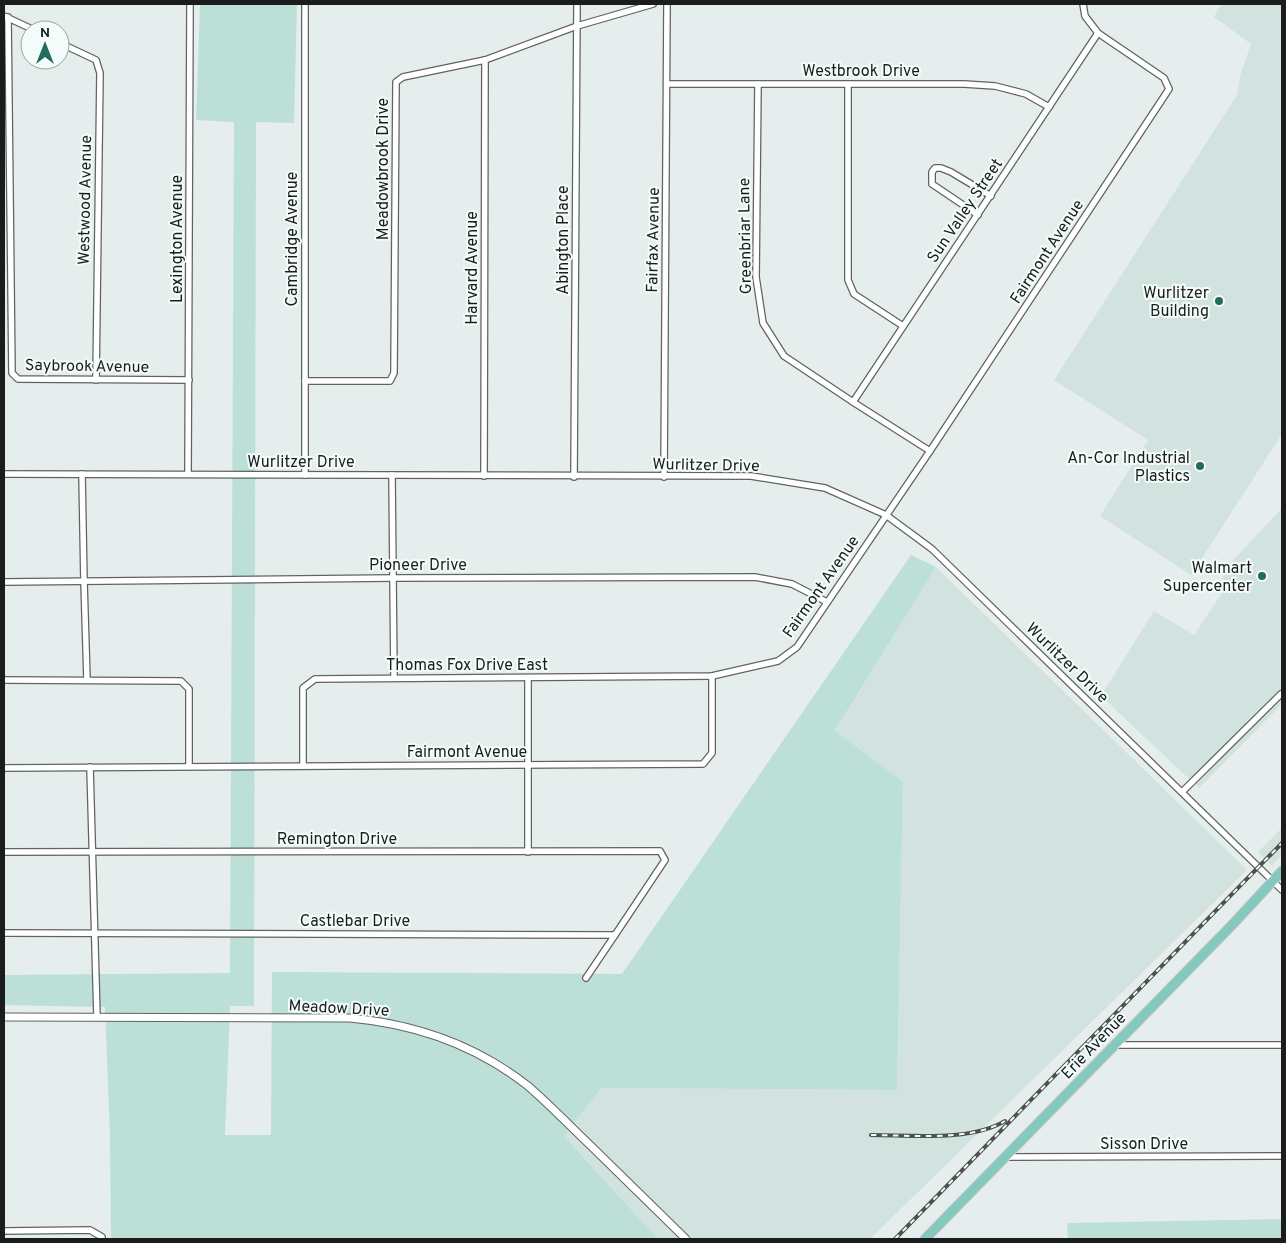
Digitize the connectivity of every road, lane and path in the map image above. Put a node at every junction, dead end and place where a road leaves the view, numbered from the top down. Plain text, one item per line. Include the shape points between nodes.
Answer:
1 (190, 4) edge
2 (305, 4) edge
3 (577, 4) edge
4 (653, 4) edge
5 (667, 4) edge
6 (1084, 4) edge
7 (6, 17) edge
8 (20, 24) edge
9 (577, 26) junction
10 (1098, 33) junction
11 (70, 48) edge
12 (485, 60) junction
13 (667, 84) junction
14 (758, 84) junction
15 (848, 84) junction
16 (1049, 107) junction
17 (991, 196) junction
18 (978, 215) junction
19 (902, 326) junction
20 (96, 380) junction
21 (189, 380) junction
22 (305, 381) junction
23 (853, 402) junction
24 (930, 451) junction
25 (4, 474) edge
26 (82, 474) junction
27 (188, 474) junction
28 (305, 475) junction
29 (392, 475) junction
30 (484, 476) junction
31 (574, 477) junction
32 (664, 477) junction
33 (886, 515) junction
34 (393, 578) junction
35 (4, 582) edge
36 (84, 582) junction
37 (827, 602) junction
38 (712, 676) junction
39 (394, 678) junction
40 (528, 678) junction
41 (4, 680) edge
42 (88, 680) junction
43 (1281, 694) dead end
44 (528, 764) junction
45 (302, 765) junction
46 (190, 766) junction
47 (90, 767) junction
48 (4, 768) edge
49 (1182, 792) junction
50 (4, 852) edge
51 (92, 852) junction
52 (528, 852) junction
53 (1282, 871) edge
54 (1273, 880) junction
55 (1282, 890) edge
56 (4, 933) edge
57 (94, 933) junction
58 (615, 935) junction
59 (586, 978) dead end
60 (4, 1017) edge
61 (97, 1017) junction
62 (1282, 1045) edge
63 (1113, 1046) junction
64 (1282, 1156) edge
65 (1006, 1157) junction
66 (4, 1231) edge
67 (102, 1239) edge
68 (686, 1239) edge
69 (925, 1239) edge

1 - 21 street, Lexington Avenue
2 - 22 street, Cambridge Avenue
3 - 9 street, Abington Place
4 - 9 street, Meadowbrook Drive
5 - 13 street, Fairfax Avenue
6 - 10 street, Fairmont Avenue via 1085,16
7 - 8 street
7 - 20 street, Saybrook Avenue via 12,373 18,379
9 - 12 street, Meadowbrook Drive
9 - 31 street, Abington Place
10 - 16 street, Sun Valley Street
10 - 24 street, Fairmont Avenue via 1164,78 1169,90
11 - 20 street, Westwood Avenue via 96,60 100,73
12 - 22 street, Meadowbrook Drive via 403,77 396,82 394,373 390,381
12 - 30 street, Harvard Avenue
13 - 14 street, Westbrook Drive
13 - 32 street, Fairfax Avenue
14 - 15 street, Westbrook Drive
14 - 23 street, Greenbriar Lane via 756,277 763,323 784,356
15 - 16 street, Westbrook Drive via 995,86 1026,94
15 - 19 street via 848,280 854,294
16 - 17 street, Sun Valley Street
17 - 18 street, Sun Valley Street
17 - 18 street via 946,169 935,168 932,172 932,184
18 - 19 street, Sun Valley Street
19 - 23 street, Sun Valley Street
20 - 21 street, Saybrook Avenue
21 - 27 street, Lexington Avenue
22 - 28 street, Cambridge Avenue
23 - 24 street, Greenbriar Lane
24 - 33 street, Fairmont Avenue
25 - 26 street, Wurlitzer Drive
26 - 27 street, Wurlitzer Drive
26 - 36 street
27 - 28 street, Wurlitzer Drive
28 - 29 street, Wurlitzer Drive
29 - 30 street, Wurlitzer Drive
29 - 34 street
30 - 31 street, Wurlitzer Drive
31 - 32 street, Wurlitzer Drive
32 - 33 street, Wurlitzer Drive via 751,476 825,488
33 - 37 street, Fairmont Avenue
33 - 49 street, Wurlitzer Drive via 932,549
34 - 36 street, Pioneer Drive
34 - 37 street, Pioneer Drive via 755,577 792,584
34 - 39 street
35 - 36 street, Pioneer Drive
36 - 42 street
37 - 38 street, Fairmont Avenue via 797,647 778,661
38 - 40 street, Thomas Fox Drive East
38 - 44 street, Fairmont Avenue via 712,754 703,764
39 - 40 street, Thomas Fox Drive East
39 - 45 street, Thomas Fox Drive East via 315,679 303,688
40 - 44 street
41 - 42 street
42 - 46 street via 180,681 189,689
43 - 49 street
44 - 45 street, Fairmont Avenue
44 - 52 street
45 - 46 street, Fairmont Avenue
46 - 47 street, Fairmont Avenue
47 - 48 street, Fairmont Avenue
47 - 51 street
49 - 54 street, Wurlitzer Drive
50 - 51 street, Remington Drive
51 - 52 street, Remington Drive
51 - 57 street
52 - 58 street, Remington Drive via 660,852 665,860
53 - 54 main road, Erie Avenue
54 - 55 street, Wurlitzer Drive
54 - 63 main road, Erie Avenue
56 - 57 street, Castlebar Drive
57 - 58 street, Castlebar Drive
57 - 61 street
58 - 59 street
60 - 61 street, Meadow Drive
61 - 68 street, Meadow Drive via 350,1018 400,1025 439,1036 488,1059 529,1088
62 - 63 street
63 - 65 main road, Erie Avenue
64 - 65 street, Sisson Drive
65 - 69 main road, Erie Avenue
66 - 67 street via 90,1230

